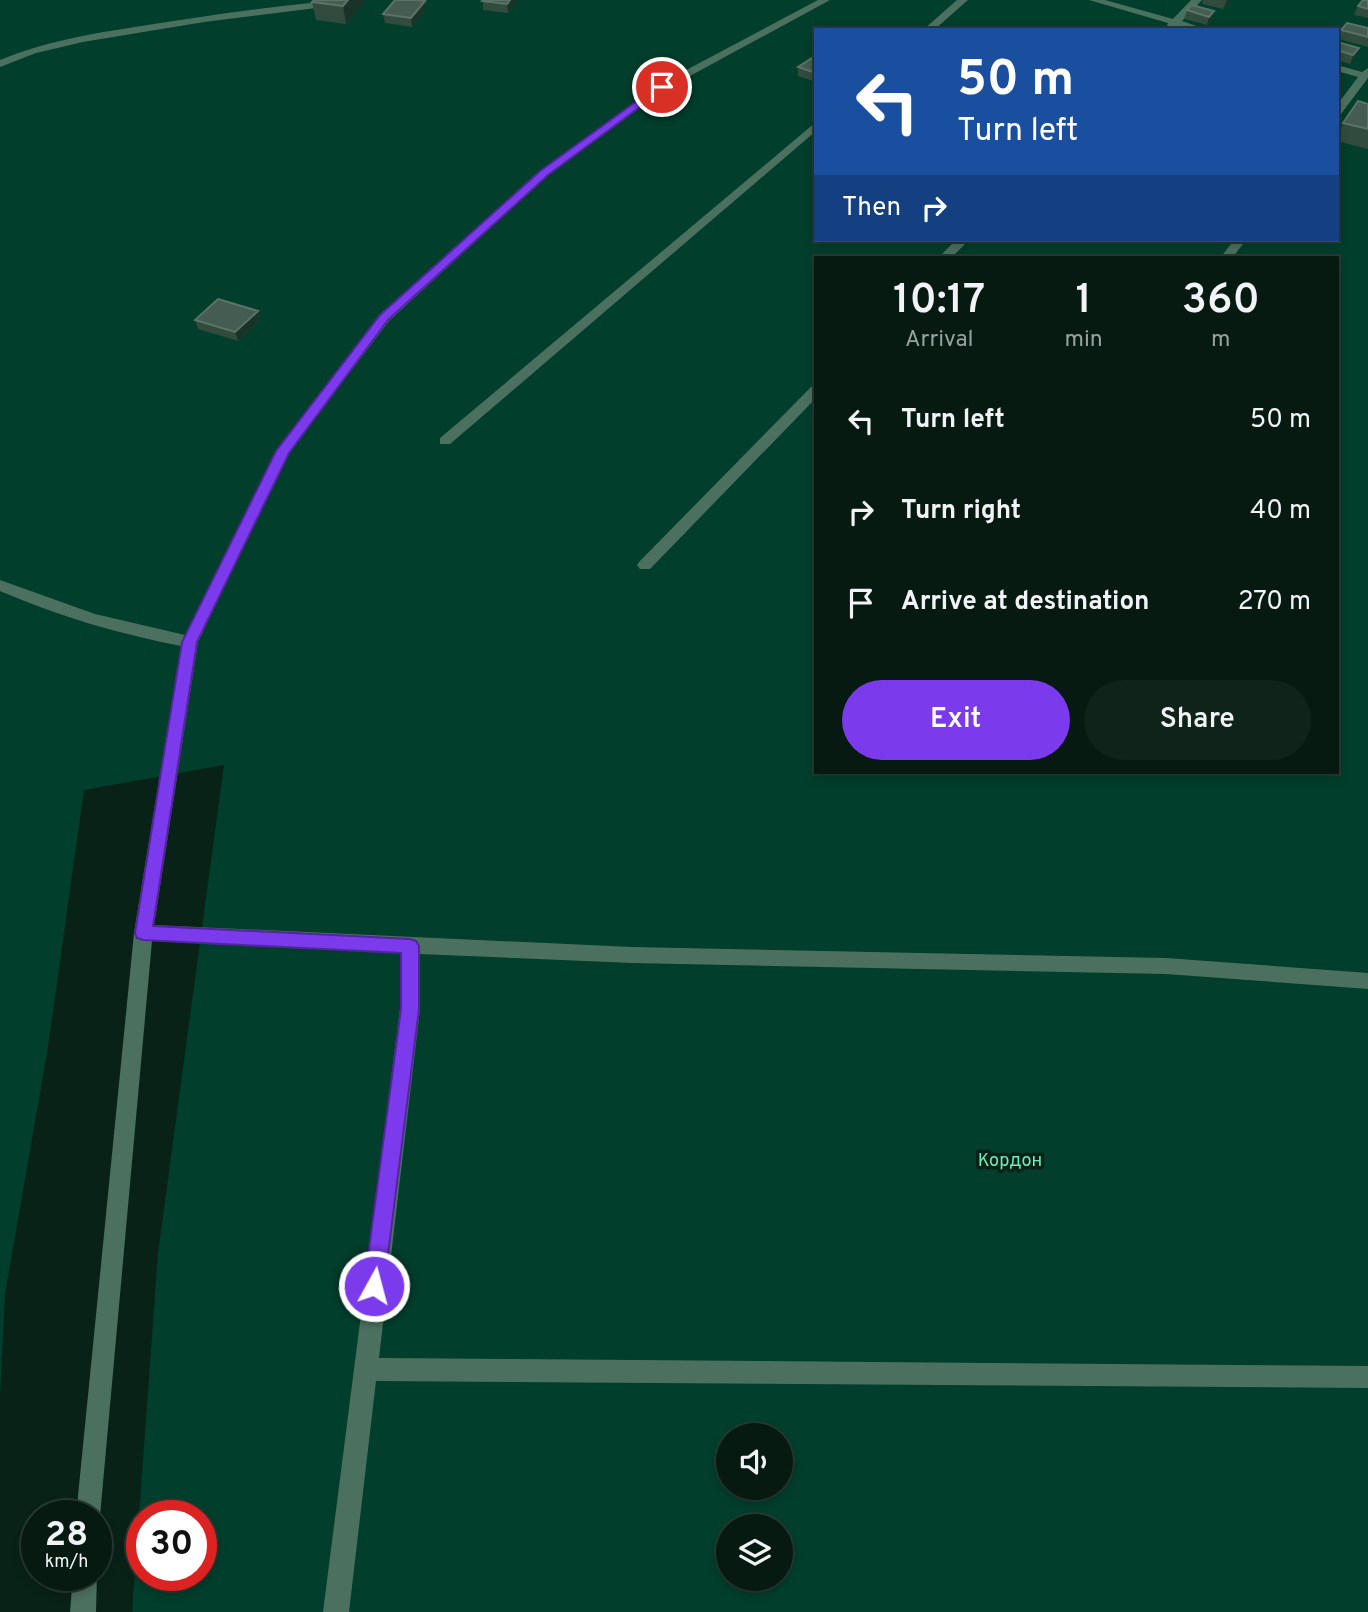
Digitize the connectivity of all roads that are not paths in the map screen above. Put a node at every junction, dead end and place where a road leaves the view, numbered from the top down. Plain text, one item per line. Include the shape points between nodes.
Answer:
1 (825, 0) edge
2 (963, 0) edge
3 (1094, 0) edge
4 (1197, 0) edge
5 (320, 5) edge
6 (1171, 26) edge
7 (930, 28) edge
8 (0, 64) edge
9 (1339, 68) edge
10 (1366, 74) edge
11 (1339, 109) edge
12 (814, 127) edge
13 (960, 242) edge
14 (1238, 242) edge
15 (947, 256) edge
16 (1228, 256) edge
17 (814, 392) edge
18 (445, 441) dead end
19 (645, 565) dead end
20 (0, 585) edge
21 (190, 642) junction
22 (143, 933) junction
23 (410, 946) junction
24 (1368, 981) edge
25 (363, 1369) junction
26 (1368, 1377) edge
27 (90, 1500) edge
28 (84, 1591) edge
29 (83, 1612) edge
30 (336, 1612) edge

1 - 21 street via 662,87 544,173 384,318 283,451
2 - 7 street
3 - 6 street
4 - 6 street
5 - 8 street via 93,37 25,52
9 - 10 street
10 - 11 street
12 - 18 street
13 - 15 street
14 - 16 street
17 - 19 street
20 - 21 street via 122,629
21 - 22 street
22 - 23 street
22 - 27 street
23 - 24 street via 1166,966
23 - 25 street via 410,1009
25 - 26 street
25 - 30 street
28 - 29 street

